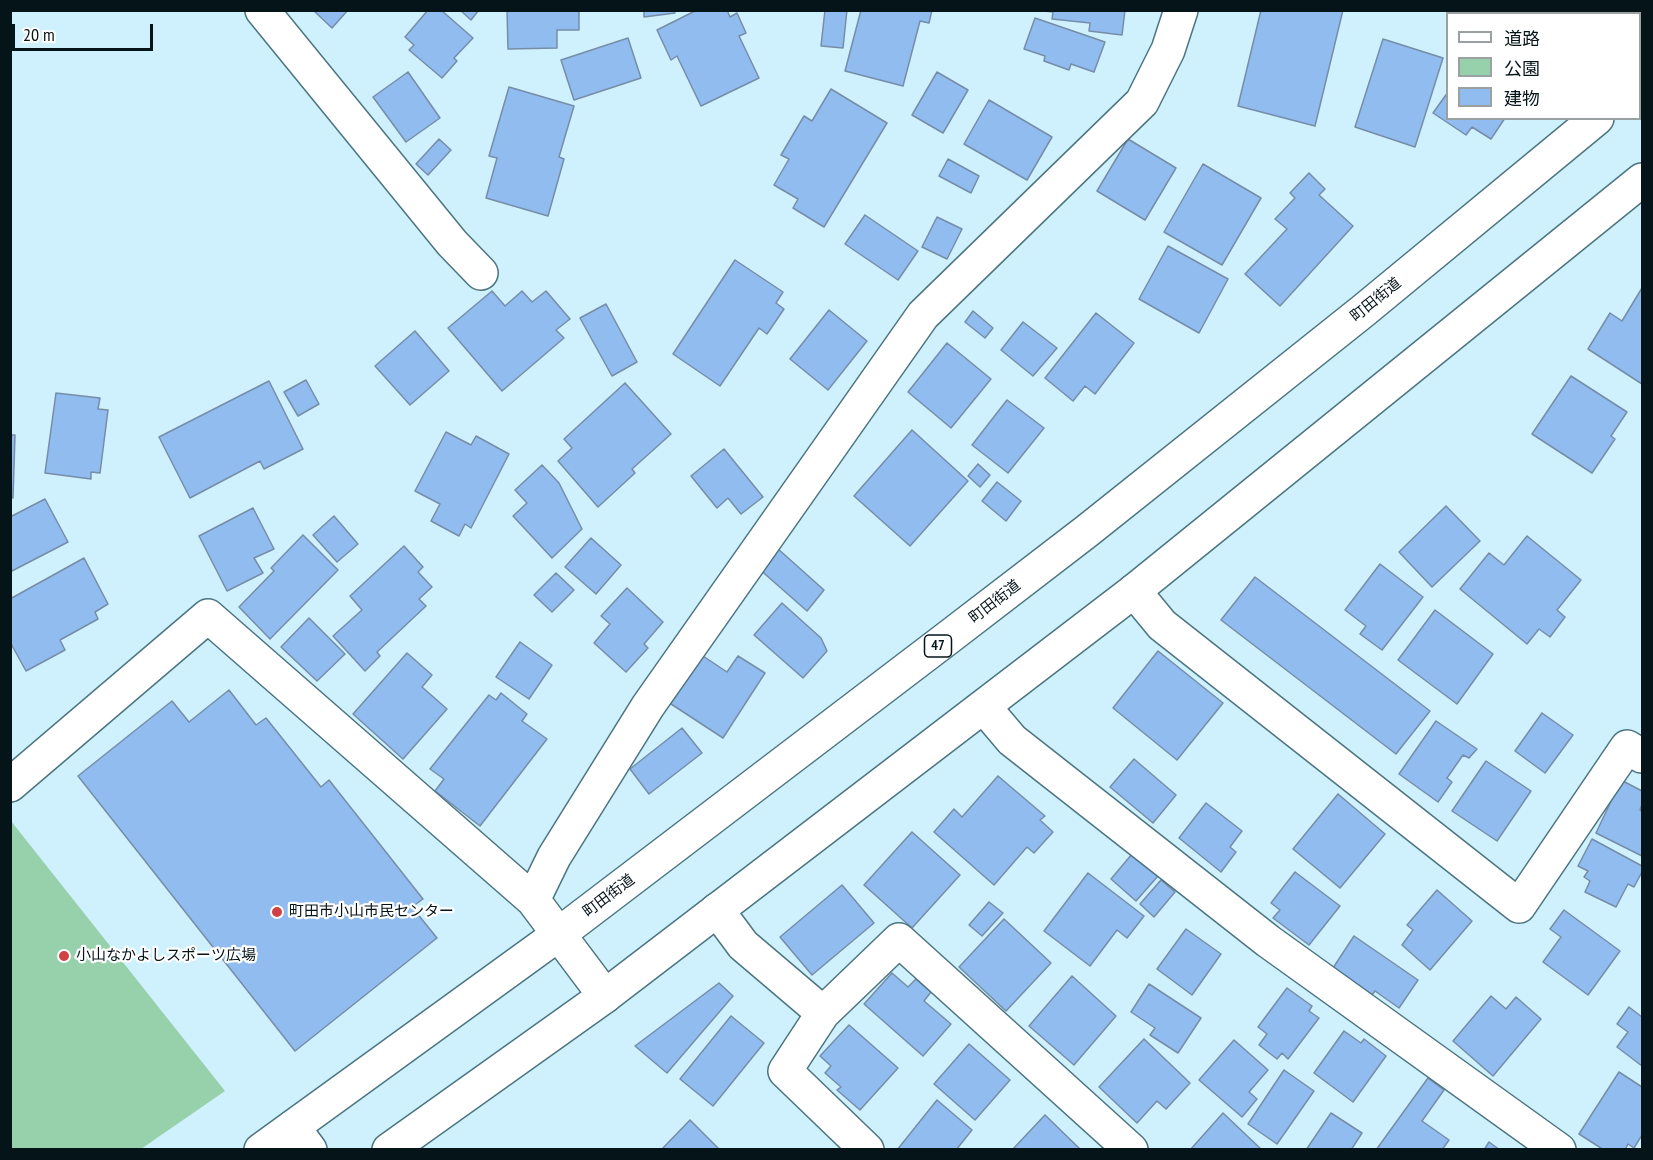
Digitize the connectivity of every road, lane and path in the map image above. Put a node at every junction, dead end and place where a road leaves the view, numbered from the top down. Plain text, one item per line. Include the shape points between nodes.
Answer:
1 (262, 10) edge
2 (1181, 10) edge
3 (1595, 120) edge
4 (1642, 180) edge
5 (481, 273) dead end
6 (1134, 591) junction
7 (984, 707) junction
8 (1642, 756) edge
9 (10, 785) edge
10 (533, 900) junction
11 (717, 910) junction
12 (559, 934) junction
13 (605, 996) junction
14 (823, 1014) junction
15 (302, 1138) edge
16 (261, 1149) edge
17 (389, 1149) edge
18 (867, 1149) edge
19 (1131, 1149) edge
20 (1560, 1149) edge

1 - 5 street via 452,243
2 - 10 street via 1168,50 1142,102 923,315 648,706 554,857
3 - 12 street, 町田街道 / 47 via 1087,531
4 - 6 street
6 - 7 street
6 - 8 street via 1162,625 1519,906 1627,747
7 - 11 street
7 - 20 street via 1012,740 1268,941
9 - 10 street via 208,616
10 - 12 street
11 - 13 street
11 - 14 street via 744,945
12 - 13 street
12 - 15 street, 町田街道 / 47
13 - 17 street
14 - 18 street via 785,1071
14 - 19 street via 899,940
15 - 16 street, 町田街道 / 47

